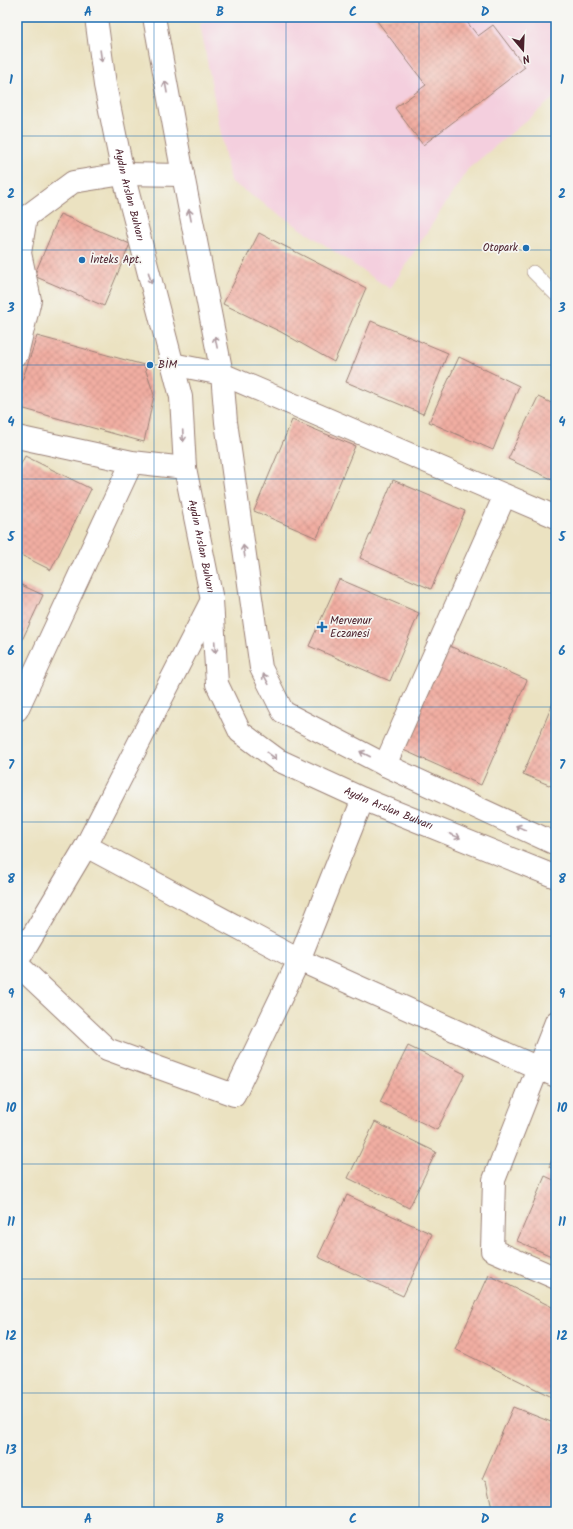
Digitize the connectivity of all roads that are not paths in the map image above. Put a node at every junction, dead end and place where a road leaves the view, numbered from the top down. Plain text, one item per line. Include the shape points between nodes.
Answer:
1 (96, 17) edge
2 (159, 20) edge
3 (123, 174) junction
4 (183, 176) junction
5 (533, 272) dead end
6 (556, 295) edge
7 (17, 354) edge
8 (172, 364) junction
9 (222, 374) junction
10 (17, 437) edge
11 (132, 462) junction
12 (185, 468) junction
13 (505, 495) junction
14 (556, 517) edge
15 (212, 600) junction
16 (17, 710) edge
17 (385, 765) junction
18 (363, 799) junction
19 (556, 844) edge
20 (86, 846) junction
21 (556, 876) edge
22 (299, 960) junction
23 (17, 963) edge
24 (556, 1022) edge
25 (547, 1072) edge
26 (556, 1278) edge

1 -> 3 street, Aydın Arslan Bulvarı via 105,85
4 -> 2 street
3 - 4 street
3 - 7 street via 73,182 26,217 20,252 30,300
3 -> 8 street, Aydın Arslan Bulvarı
9 -> 4 street
5 - 6 lane
8 - 9 street
8 -> 12 street, Aydın Arslan Bulvarı via 181,397
9 - 13 street
17 -> 9 street via 284,712 260,668 226,422
10 - 11 street
11 - 12 street
11 - 16 street
12 - 15 street, Aydın Arslan Bulvarı
13 - 14 street
13 - 17 street
15 -> 18 street, Aydın Arslan Bulvarı via 217,684 240,732 278,760
15 - 20 street
19 -> 17 street
18 -> 21 street, Aydın Arslan Bulvarı
18 - 22 street
20 - 22 street
20 - 23 street
22 - 23 street via 234,1095 107,1049
22 - 25 street
24 - 25 street
25 - 26 street via 494,1180 492,1250

